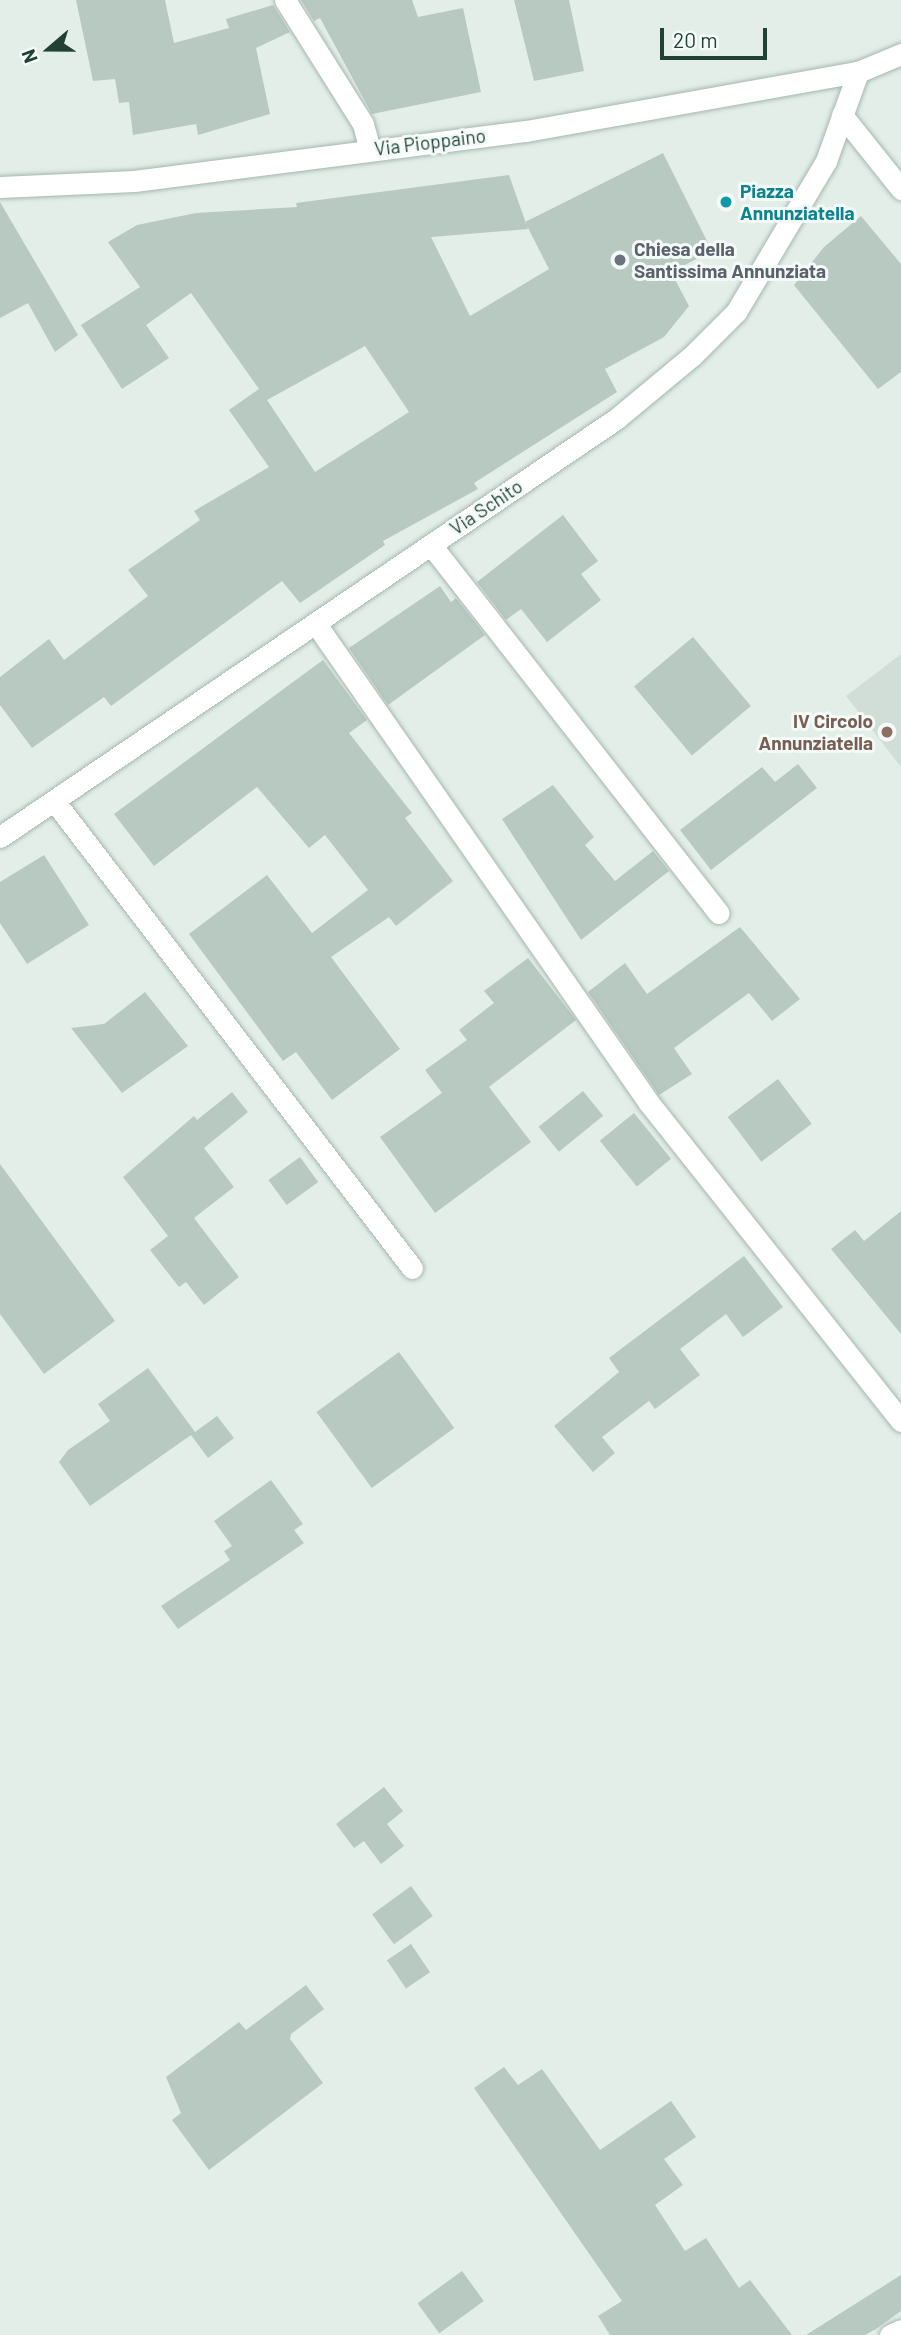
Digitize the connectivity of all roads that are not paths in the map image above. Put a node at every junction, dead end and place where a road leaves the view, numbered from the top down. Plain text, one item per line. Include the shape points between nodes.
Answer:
1 (285, 0) edge
2 (901, 54) edge
3 (858, 72) junction
4 (842, 115) junction
5 (370, 150) junction
6 (0, 187) edge
7 (901, 189) edge
8 (431, 545) junction
9 (316, 624) junction
10 (55, 802) junction
11 (0, 837) edge
12 (718, 913) dead end
13 (412, 1268) dead end
14 (901, 1421) edge
15 (901, 2330) edge
16 (890, 2335) edge

1 - 5 street via 363,124
2 - 3 street, Via Pioppaino
3 - 4 street, Via Schito
3 - 5 street, Via Pioppaino via 526,131
4 - 7 street
4 - 8 street, Via Schito via 826,161 736,312 616,419
5 - 6 street, Via Pioppaino via 134,181
8 - 9 street, Via Schito
8 - 12 street
9 - 10 street, Via Schito
9 - 14 street via 649,1103
10 - 11 street, Via Schito
10 - 13 street
15 - 16 street

